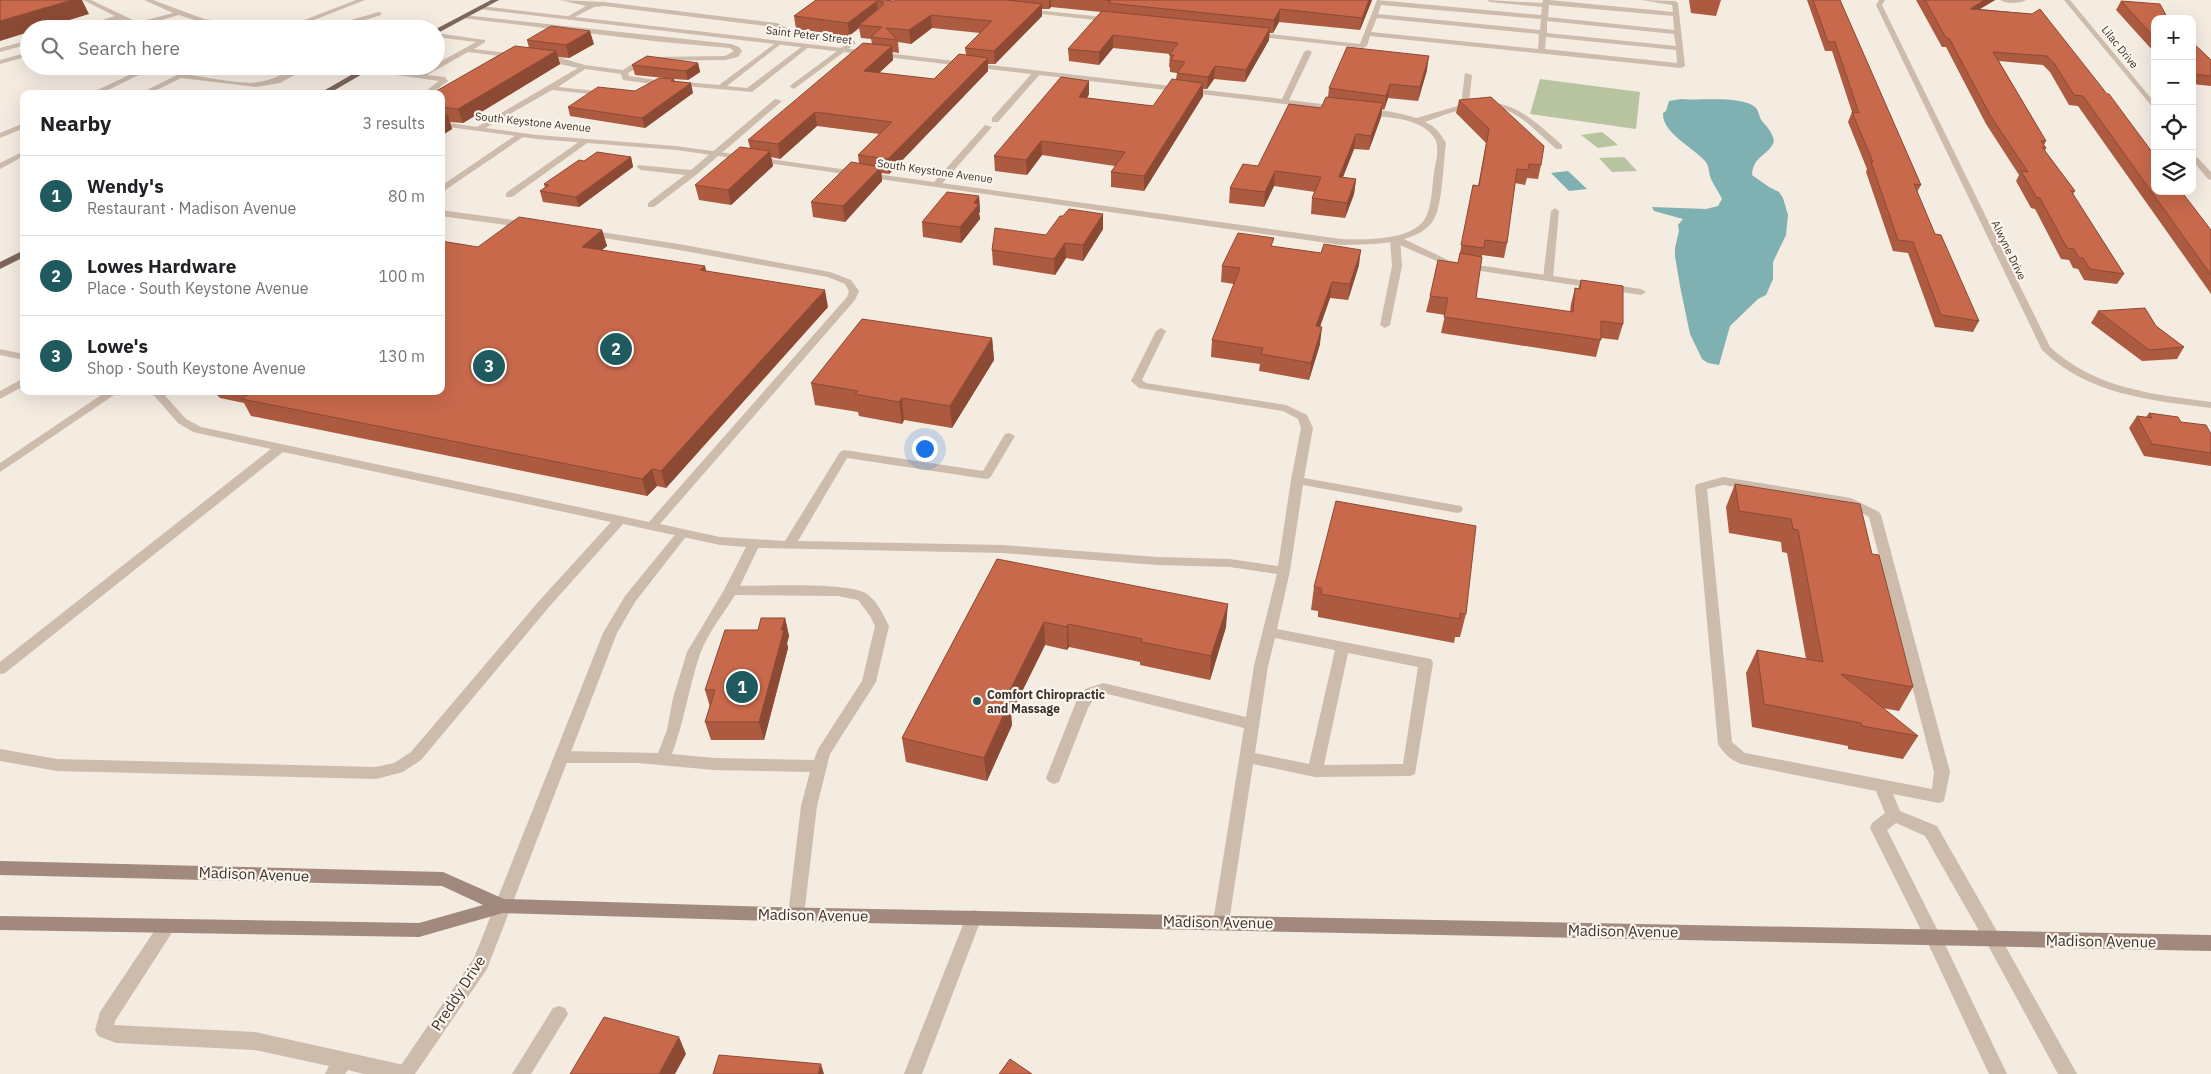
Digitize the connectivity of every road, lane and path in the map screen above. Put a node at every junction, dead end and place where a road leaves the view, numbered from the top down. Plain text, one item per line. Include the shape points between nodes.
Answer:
1 (86, 0) edge
2 (147, 0) edge
3 (362, 0) edge
4 (496, 0) edge
5 (563, 0) edge
6 (606, 0) edge
7 (1490, 0) edge
8 (1644, 0) edge
9 (1882, 0) edge
10 (2003, 0) edge
11 (2023, 0) edge
12 (2067, 0) edge
13 (1379, 1) edge
14 (1546, 3) edge
15 (595, 5) junction
16 (481, 8) junction
17 (1021, 10) edge
18 (179, 14) junction
19 (379, 14) dead end
20 (1676, 14) junction
21 (1374, 16) junction
22 (464, 17) junction
23 (124, 18) junction
24 (569, 18) junction
25 (1545, 18) junction
26 (107, 20) edge
27 (132, 20) edge
28 (157, 20) edge
29 (200, 20) edge
30 (308, 20) edge
31 (359, 20) edge
32 (1119, 20) edge
33 (445, 29) edge
34 (1678, 32) junction
35 (858, 34) edge
36 (1246, 34) edge
37 (1367, 34) junction
38 (1544, 34) junction
39 (445, 35) edge
40 (850, 41) junction
41 (779, 42) junction
42 (20, 44) edge
43 (806, 46) junction
44 (1679, 48) junction
45 (0, 50) edge
46 (466, 50) junction
47 (843, 50) junction
48 (1542, 51) junction
49 (1308, 52) dead end
50 (20, 56) edge
51 (523, 56) edge
52 (533, 57) edge
53 (0, 62) edge
54 (445, 62) edge
55 (584, 67) junction
56 (624, 72) junction
57 (1037, 73) junction
58 (1468, 74) dead end
59 (134, 75) edge
60 (289, 75) edge
61 (357, 75) edge
62 (414, 75) edge
63 (180, 76) joint
64 (420, 76) joint
65 (660, 83) junction
66 (720, 87) junction
67 (794, 87) dead end
68 (551, 88) junction
69 (102, 90) edge
70 (151, 90) edge
71 (329, 90) edge
72 (432, 90) edge
73 (646, 92) edge
74 (616, 95) edge
75 (778, 101) dead end
76 (1284, 102) junction
77 (2153, 105) edge
78 (1465, 106) junction
79 (1350, 110) edge
80 (1360, 111) edge
81 (995, 120) dead end
82 (1416, 122) junction
83 (445, 125) edge
84 (20, 127) edge
85 (988, 127) dead end
86 (480, 129) junction
87 (522, 135) junction
88 (0, 136) edge
89 (586, 141) junction
90 (1560, 147) dead end
91 (716, 153) junction
92 (20, 155) edge
93 (2196, 159) edge
94 (0, 166) edge
95 (641, 167) dead end
96 (693, 173) junction
97 (2211, 177) edge
98 (937, 184) junction
99 (445, 187) edge
100 (508, 195) dead end
101 (651, 205) dead end
102 (1554, 211) dead end
103 (445, 214) edge
104 (535, 226) edge
105 (573, 231) edge
106 (1397, 238) junction
107 (20, 255) edge
108 (0, 266) edge
109 (1548, 278) junction
110 (1641, 292) dead end
111 (1385, 325) dead end
112 (1161, 331) dead end
113 (0, 352) edge
114 (20, 356) edge
115 (20, 384) edge
116 (109, 395) edge
117 (158, 395) edge
118 (0, 396) edge
119 (2211, 405) edge
120 (1009, 436) dead end
121 (280, 448) junction
122 (0, 468) edge
123 (1297, 480) junction
124 (1457, 509) dead end
125 (620, 520) junction
126 (651, 527) junction
127 (682, 534) junction
128 (754, 544) junction
129 (789, 545) junction
130 (1284, 571) junction
131 (731, 590) junction
132 (1269, 632) junction
133 (1343, 646) junction
134 (0, 669) edge
135 (1252, 724) junction
136 (0, 755) edge
137 (563, 757) junction
138 (1247, 757) junction
139 (664, 759) junction
140 (820, 766) junction
141 (1315, 771) junction
142 (1054, 778) dead end
143 (1882, 786) junction
144 (1894, 815) junction
145 (0, 868) edge
146 (503, 906) junction
147 (796, 915) junction
148 (974, 917) junction
149 (1221, 922) junction
150 (0, 923) edge
151 (167, 926) junction
152 (1933, 937) junction
153 (1992, 938) junction
154 (2211, 943) edge
155 (559, 1014) dead end
156 (339, 1067) edge
157 (404, 1074) edge
158 (521, 1074) edge
159 (913, 1074) edge
160 (1998, 1074) edge
161 (2068, 1074) edge

1 - 23 street
2 - 18 street
3 - 30 street
4 - 16 main road
5 - 15 street
6 - 15 street
7 - 14 street
8 - 20 street via 1674,3
9 - 119 street, Alwyne Drive via 1879,6 2046,348 2069,367 2110,386 2145,396
10 - 11 street
12 - 77 street, Lilac Drive
13 - 21 street
13 - 25 street
14 - 20 street
14 - 25 street
15 - 24 street
15 - 40 street via 777,25 789,32
16 - 22 main road
16 - 24 street, Saint Peter Street
17 - 32 street
18 - 28 street
18 - 29 street
19 - 31 street
20 - 34 street
21 - 37 street
21 - 38 street
22 - 33 main road
22 - 56 street via 731,46 738,51 725,58 652,59
23 - 26 street
23 - 27 street
24 - 41 street, Saint Peter Street
25 - 34 street
25 - 38 street
34 - 44 street
35 - 40 street
36 - 37 street via 1363,46
37 - 48 street
38 - 44 street
38 - 48 street
39 - 46 street via 483,41
40 - 47 street via 853,43
41 - 43 street, Saint Peter Street
41 - 66 street
42 - 45 street
43 - 47 street, Saint Peter Street
43 - 66 street via 749,90
44 - 48 street via 1681,66
46 - 51 street
46 - 54 street
47 - 57 street, Saint Peter Street
47 - 67 street
49 - 76 street
50 - 53 street
52 - 55 street
55 - 56 street
55 - 68 street
56 - 65 street via 626,78
57 - 76 street, Saint Peter Street
57 - 81 street
58 - 78 street
59 - 69 street
60 - 63 street via 256,85
61 - 71 main road
62 - 64 street
63 - 70 street
64 - 72 street via 444,81
65 - 66 street
65 - 73 street
68 - 74 street
68 - 86 street
75 - 91 street
76 - 79 street, Saint Peter Street
78 - 82 street
78 - 90 street via 1506,106 1522,115
80 - 82 street
82 - 106 street via 1440,136 1442,143 1431,212 1428,221 1419,229
83 - 86 street, South Keystone Avenue
84 - 88 street
85 - 98 street
86 - 87 street, South Keystone Avenue
87 - 89 street, South Keystone Avenue
87 - 99 street
89 - 91 street, South Keystone Avenue
89 - 100 street
91 - 96 street
91 - 98 street, South Keystone Avenue
92 - 94 street
93 - 97 street
95 - 96 street
96 - 101 street
98 - 106 street, South Keystone Avenue via 1341,242
102 - 109 street
103 - 104 street
105 - 126 street via 830,275 848,282 854,291 852,298
106 - 109 street via 1448,263
106 - 111 street via 1397,266
107 - 108 main road
109 - 110 street
112 - 123 street via 1136,381 1142,386 1286,408 1303,416 1307,428
113 - 114 street
115 - 118 street
116 - 122 street
117 - 121 street via 182,421 197,430
120 - 129 street via 986,476 844,454
121 - 125 street
121 - 134 street
123 - 124 street
123 - 130 street
125 - 126 street
125 - 136 street via 544,604 440,730 416,756 398,768 376,774 204,770 57,765
126 - 127 street
127 - 128 street via 720,542
127 - 137 street, Preddy Drive via 630,599 610,633
128 - 129 street
128 - 131 street
129 - 130 street via 1002,549 1230,563
130 - 132 street
131 - 139 street via 694,652
131 - 140 street via 838,592 862,597 876,614 882,626 869,682 823,754
132 - 133 street
132 - 135 street
133 - 141 street
133 - 141 street via 1426,663 1410,770
135 - 138 street
135 - 142 street via 1103,688 1090,693 1081,706
137 - 139 street
137 - 146 street, Preddy Drive
138 - 141 street
138 - 149 street
139 - 140 street via 714,764
140 - 147 street via 809,806
143 - 143 street via 1741,758 1726,744 1701,487 1723,481 1743,484 1851,502 1875,515 1942,772 1939,797
143 - 144 street
144 - 152 street via 1878,828
144 - 153 street via 1931,831
145 - 146 main road, Madison Avenue via 442,879
146 - 147 main road, Madison Avenue
146 - 151 main road, Madison Avenue via 419,930
146 - 157 street, Preddy Drive via 481,963
147 - 148 main road, Madison Avenue
148 - 149 main road, Madison Avenue
148 - 159 street
149 - 152 main road, Madison Avenue
150 - 151 main road, Madison Avenue
151 - 156 street via 106,1018 104,1030 116,1034 255,1041
152 - 153 main road, Madison Avenue
152 - 160 street
153 - 154 main road, Madison Avenue
153 - 161 street
155 - 158 street
156 - 157 street

